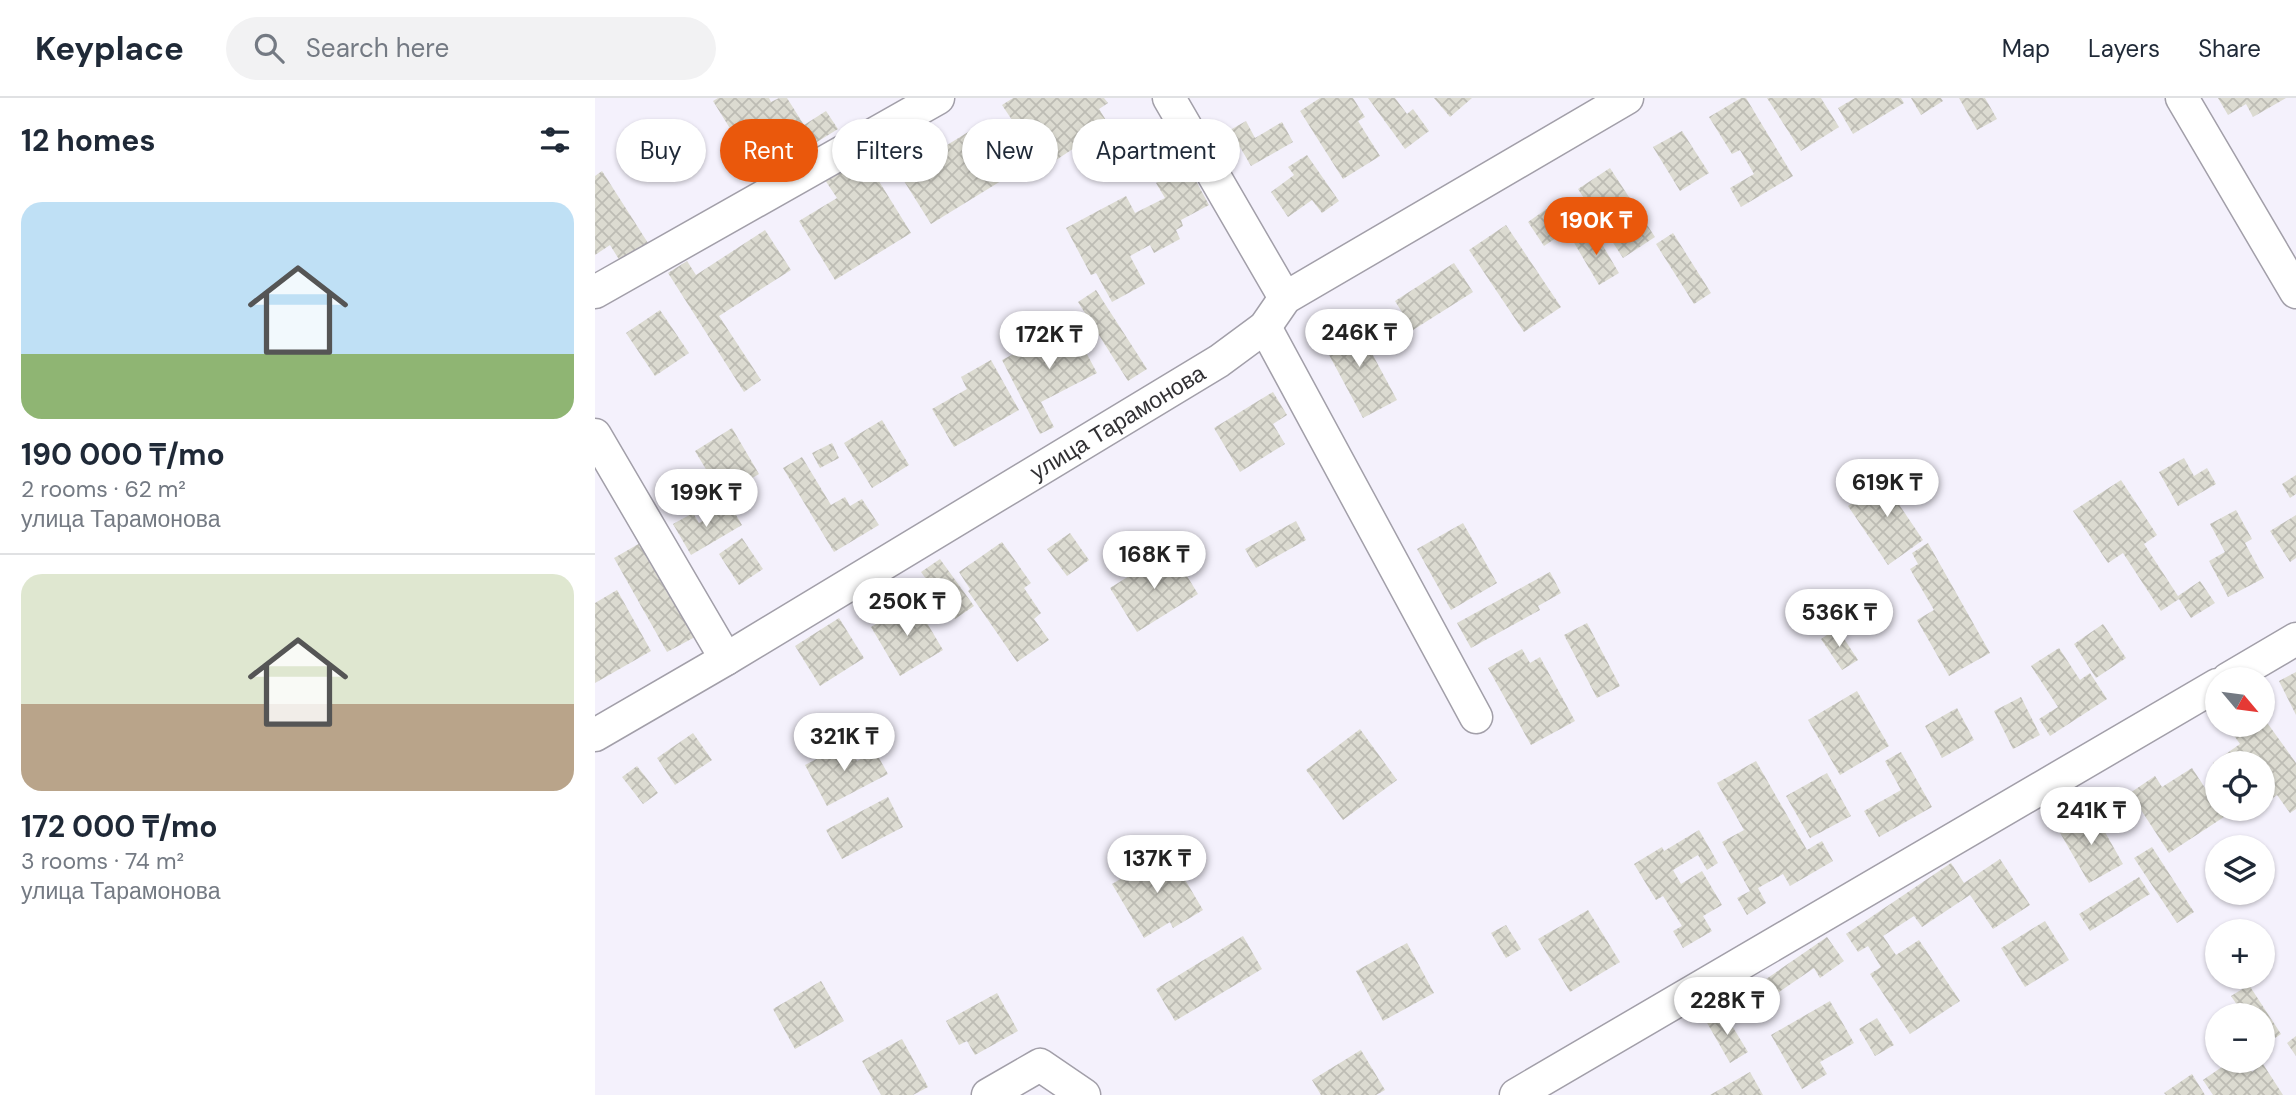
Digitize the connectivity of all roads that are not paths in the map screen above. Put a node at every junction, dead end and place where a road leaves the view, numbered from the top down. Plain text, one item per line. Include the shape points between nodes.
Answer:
1 (938, 98) edge
2 (1169, 98) edge
3 (1627, 98) edge
4 (2182, 98) edge
5 (595, 292) edge
6 (2296, 292) edge
7 (1285, 298) junction
8 (1265, 327) junction
9 (595, 435) edge
10 (2296, 639) edge
11 (726, 659) junction
12 (2248, 667) edge
13 (2205, 692) edge
14 (1476, 717) dead end
15 (595, 735) edge
16 (988, 1095) edge
17 (1084, 1095) edge
18 (1516, 1095) edge

1 - 5 street
2 - 7 street
3 - 7 street, улица Тарамонова
4 - 6 street
7 - 8 street, улица Тарамонова
8 - 11 street, улица Тарамонова via 1219,360
8 - 14 street
9 - 11 street
10 - 12 street
11 - 15 street, улица Тарамонова
13 - 18 street
16 - 17 street via 1040,1065

